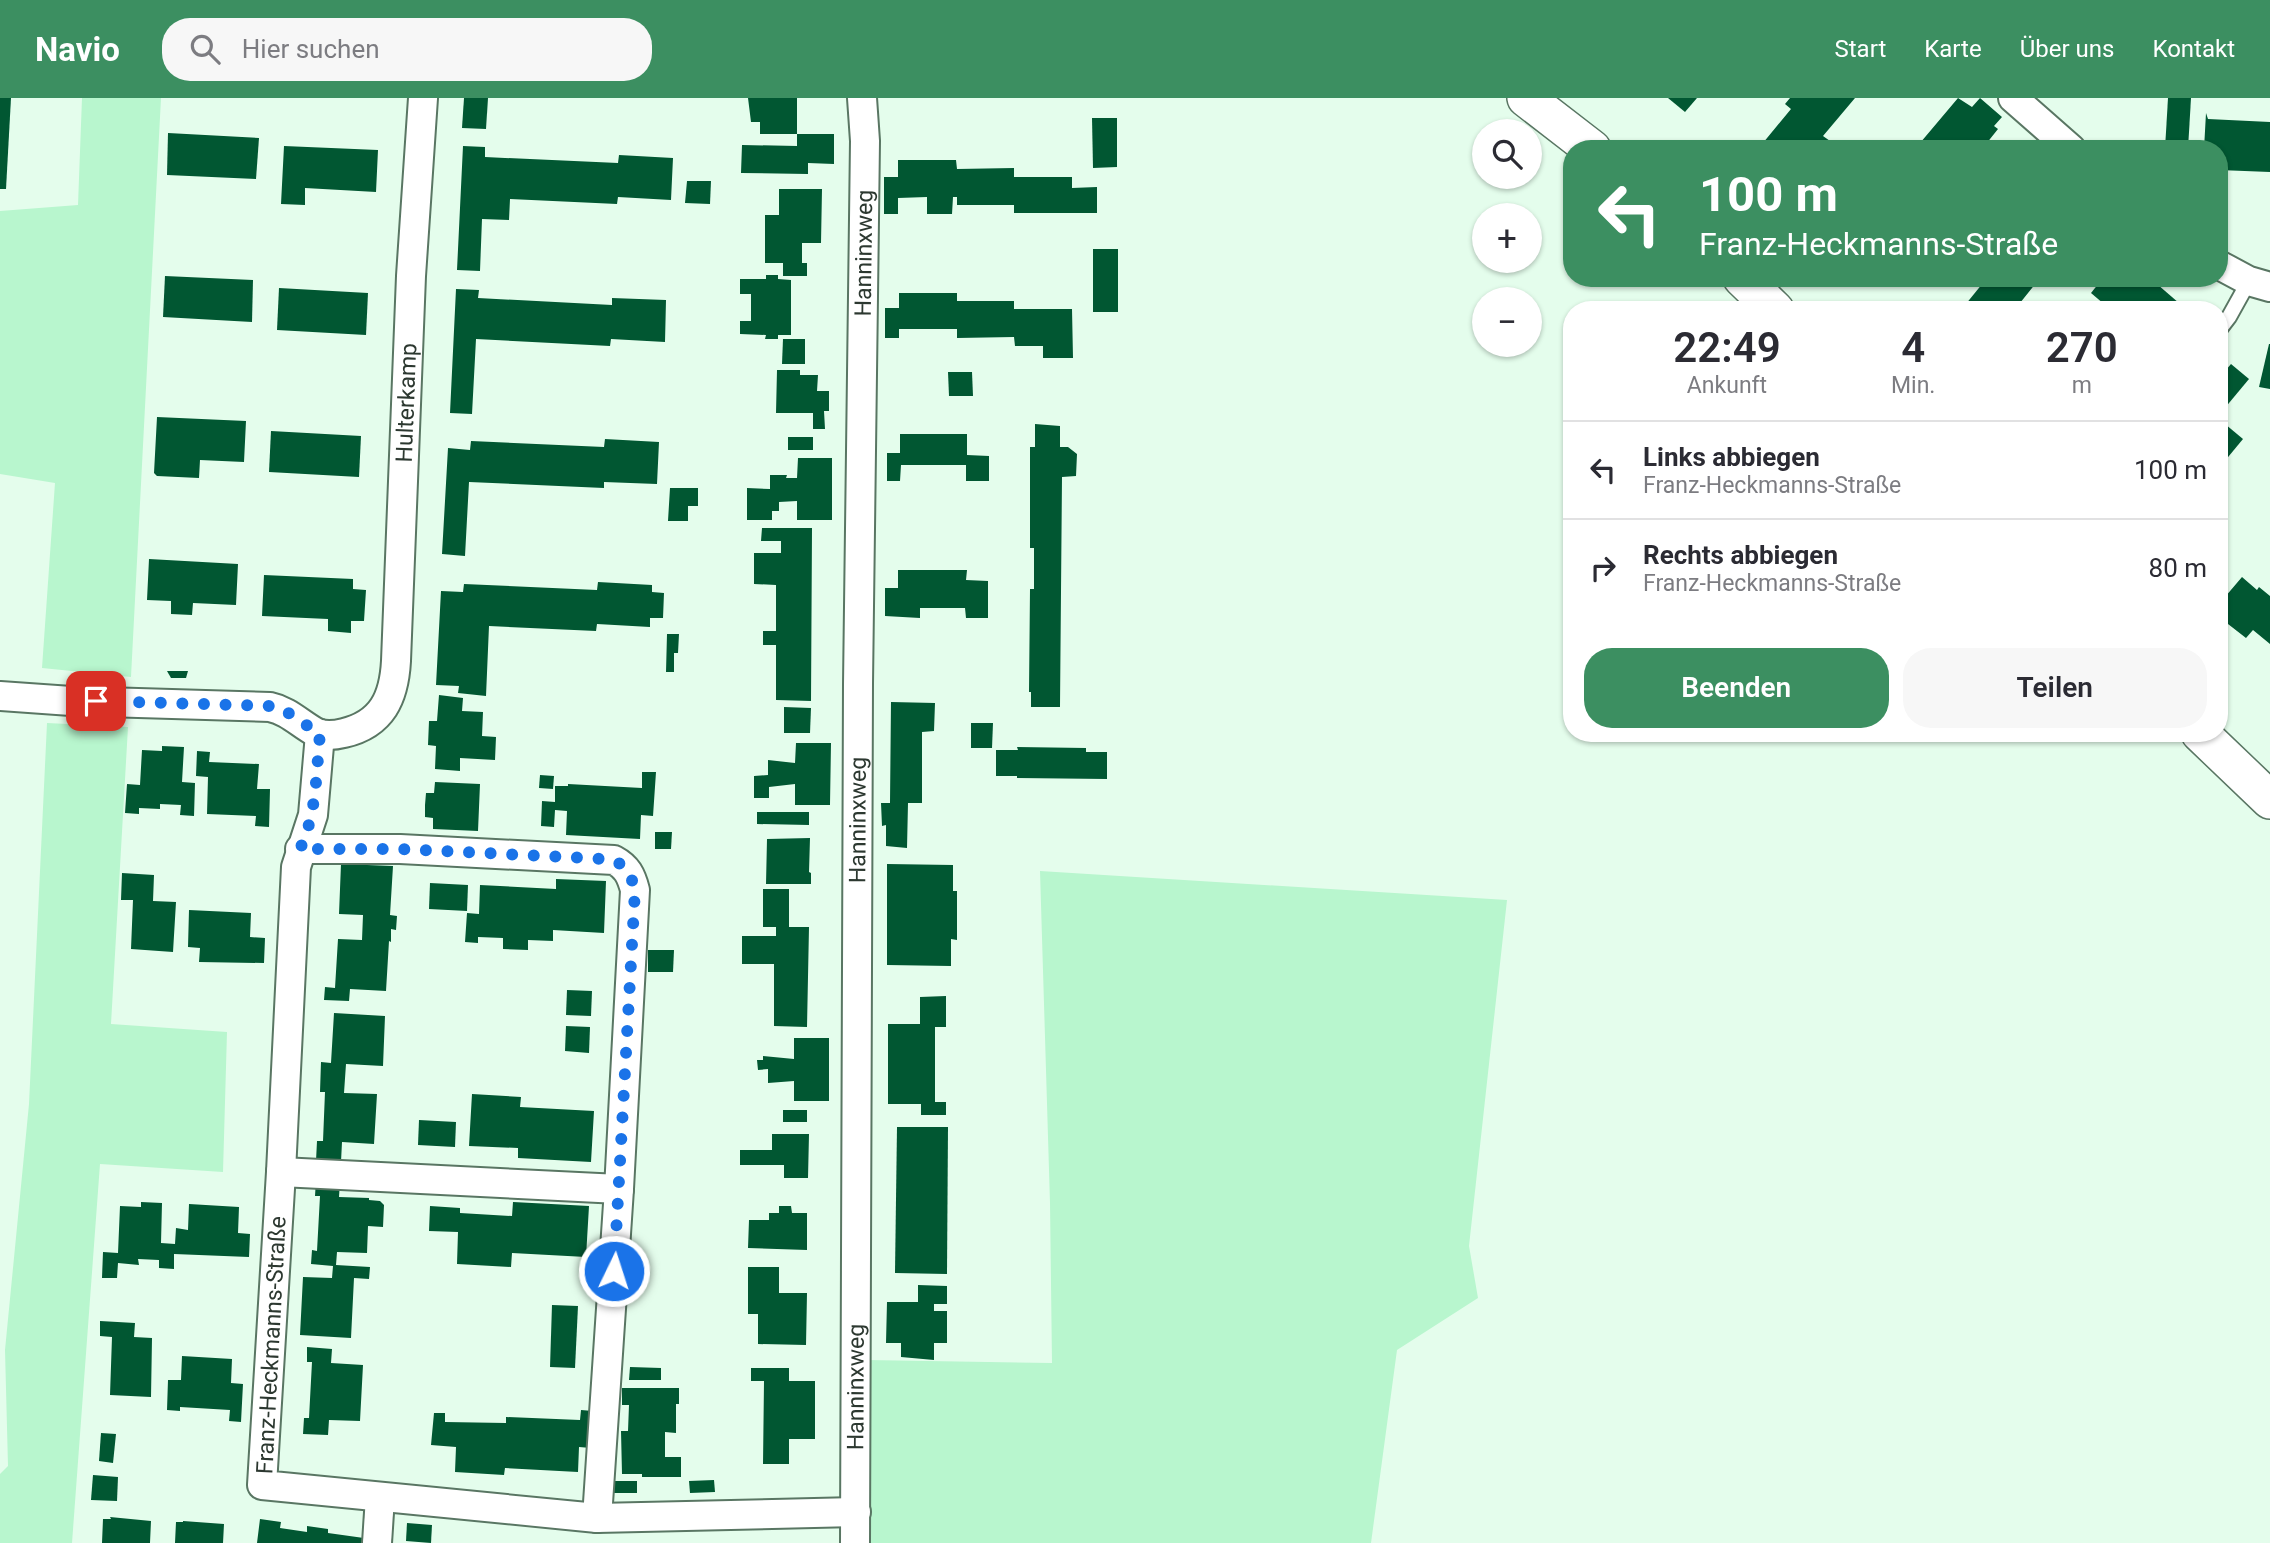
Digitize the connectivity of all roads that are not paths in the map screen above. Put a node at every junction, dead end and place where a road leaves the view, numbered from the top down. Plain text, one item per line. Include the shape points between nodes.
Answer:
1 (423, 98) edge
2 (862, 98) edge
3 (1527, 98) edge
4 (2013, 98) edge
5 (1581, 140) edge
6 (2061, 140) edge
7 (2228, 269) edge
8 (2260, 284) edge
9 (1751, 287) edge
10 (1766, 301) edge
11 (2228, 319) edge
12 (0, 696) edge
13 (320, 734) junction
14 (2209, 742) edge
15 (2270, 800) edge
16 (300, 849) junction
17 (281, 1172) junction
18 (619, 1189) junction
19 (380, 1497) junction
20 (856, 1513) junction
21 (597, 1518) junction
22 (377, 1543) edge
23 (855, 1543) edge

1 - 13 street, Hulterkamp via 395,684 385,705 366,726 337,735
2 - 20 street, Hanninxweg
3 - 5 street
4 - 6 street
7 - 8 street
8 - 11 lane
9 - 10 street
12 - 13 street via 270,706
13 - 16 street, Franz-Heckmanns-Straße via 313,815
14 - 15 street
16 - 17 street, Franz-Heckmanns-Straße
16 - 18 street via 587,858 624,865 635,890
17 - 18 street
17 - 19 street, Franz-Heckmanns-Straße via 262,1485
18 - 21 street
19 - 21 street, Franz-Heckmanns-Straße
19 - 22 street
20 - 21 street, Franz-Heckmanns-Straße
20 - 23 street, Hanninxweg

